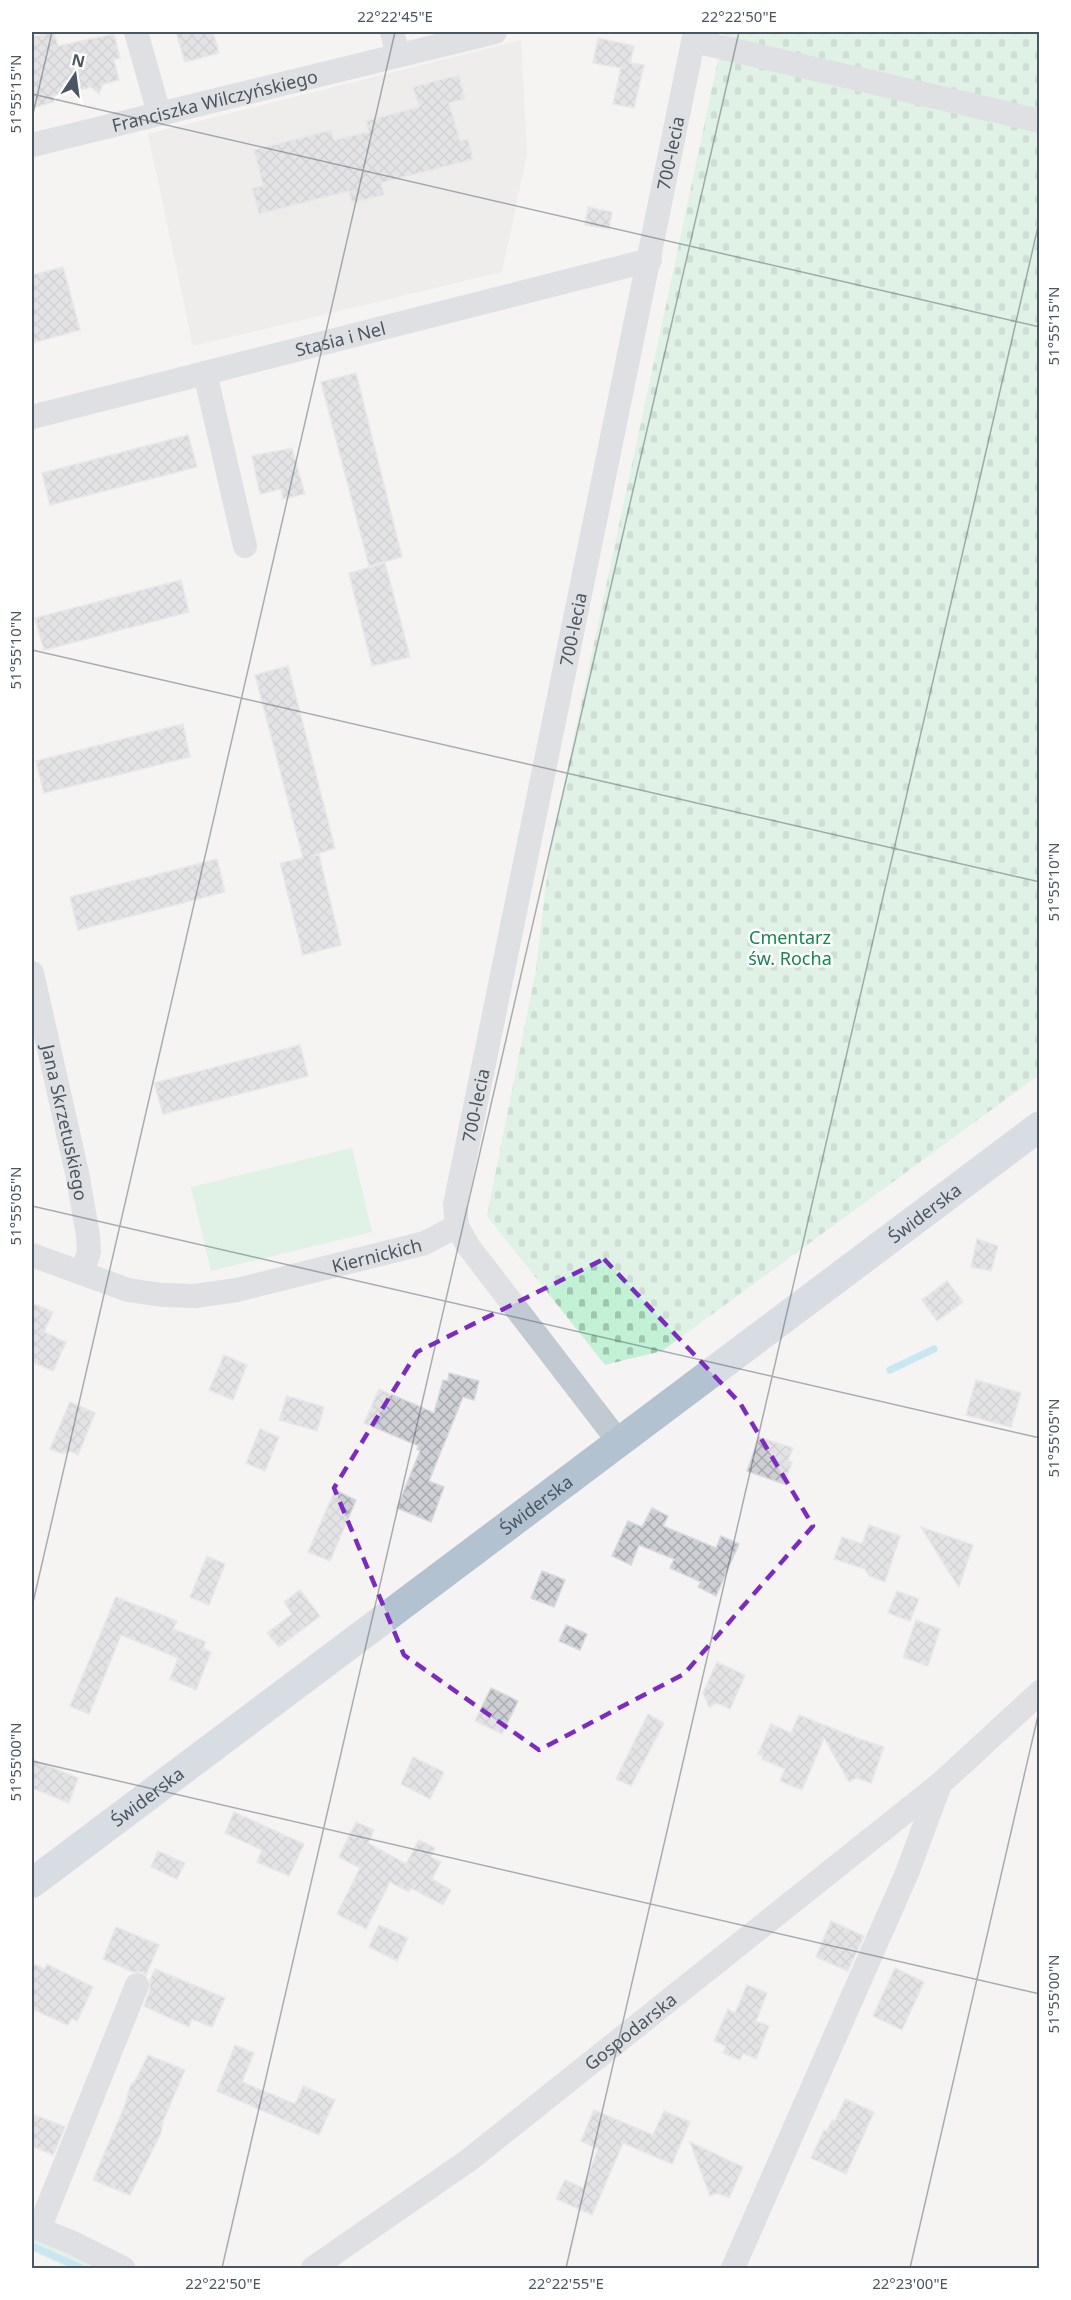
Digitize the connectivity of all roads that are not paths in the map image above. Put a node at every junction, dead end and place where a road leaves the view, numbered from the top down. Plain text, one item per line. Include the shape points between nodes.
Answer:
1 (136, 32) edge
2 (392, 32) edge
3 (495, 32) edge
4 (694, 36) edge
5 (398, 55) junction
6 (159, 114) junction
7 (1040, 121) edge
8 (32, 144) edge
9 (650, 261) junction
10 (205, 373) junction
11 (32, 417) edge
12 (246, 546) dead end
13 (32, 973) edge
14 (1040, 1126) edge
15 (457, 1226) junction
16 (32, 1255) edge
17 (82, 1273) junction
18 (619, 1442) junction
19 (1040, 1692) edge
20 (939, 1784) junction
21 (32, 1883) edge
22 (137, 1985) dead end
23 (35, 2228) edge
24 (123, 2268) edge
25 (313, 2268) edge
26 (733, 2268) edge

1 - 6 street
2 - 5 street
3 - 5 street, Franciszka Wilczyńskiego
4 - 7 street
4 - 9 street, 700-lecia
5 - 6 street, Franciszka Wilczyńskiego
6 - 8 street, Franciszka Wilczyńskiego
9 - 10 street, Stasia i Nel
9 - 15 street, 700-lecia via 459,1180
10 - 11 street, Stasia i Nel
10 - 12 street
13 - 17 street, Jana Skrzetuskiego via 88,1235 89,1252
14 - 18 main road, Świderska
15 - 17 street, Kiernickich via 425,1243 237,1290 195,1296 128,1290
15 - 18 street via 484,1269
16 - 17 street, Kiernickich
18 - 21 main road, Świderska
19 - 20 street, Gospodarska
20 - 25 street, Gospodarska via 470,2160
20 - 26 street, Gospodarska via 907,1873
22 - 23 street
23 - 24 street

